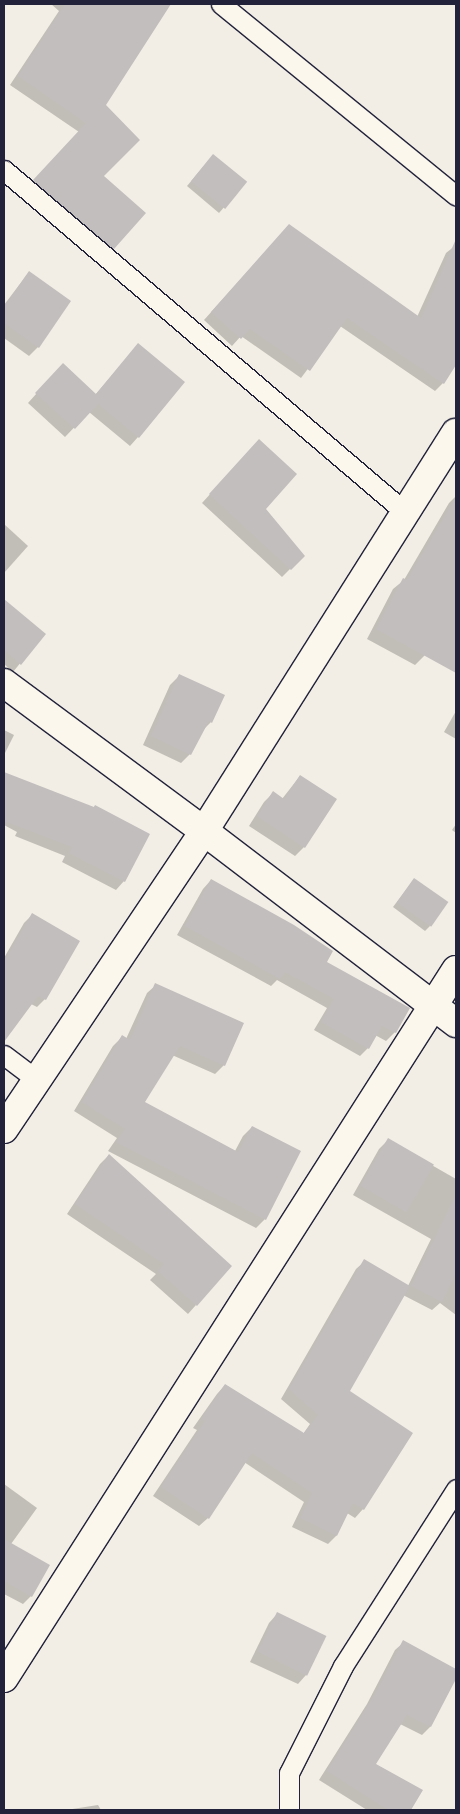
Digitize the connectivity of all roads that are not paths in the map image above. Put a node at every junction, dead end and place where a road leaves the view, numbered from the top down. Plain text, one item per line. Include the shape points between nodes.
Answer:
1 (222, 4) edge
2 (4, 170) edge
3 (456, 196) edge
4 (456, 433) edge
5 (406, 513) junction
6 (4, 683) edge
7 (204, 831) junction
8 (456, 970) edge
9 (433, 1006) junction
10 (456, 1023) edge
11 (4, 1055) edge
12 (36, 1079) junction
13 (4, 1129) edge
14 (456, 1489) edge
15 (4, 1678) edge
16 (289, 1810) edge

1 - 3 lane
2 - 5 lane
4 - 5 street
5 - 7 street
6 - 7 street
7 - 9 street
7 - 12 street
8 - 9 street
9 - 10 street
9 - 15 street
11 - 12 lane
12 - 13 street
14 - 16 lane via 343,1666 289,1773

